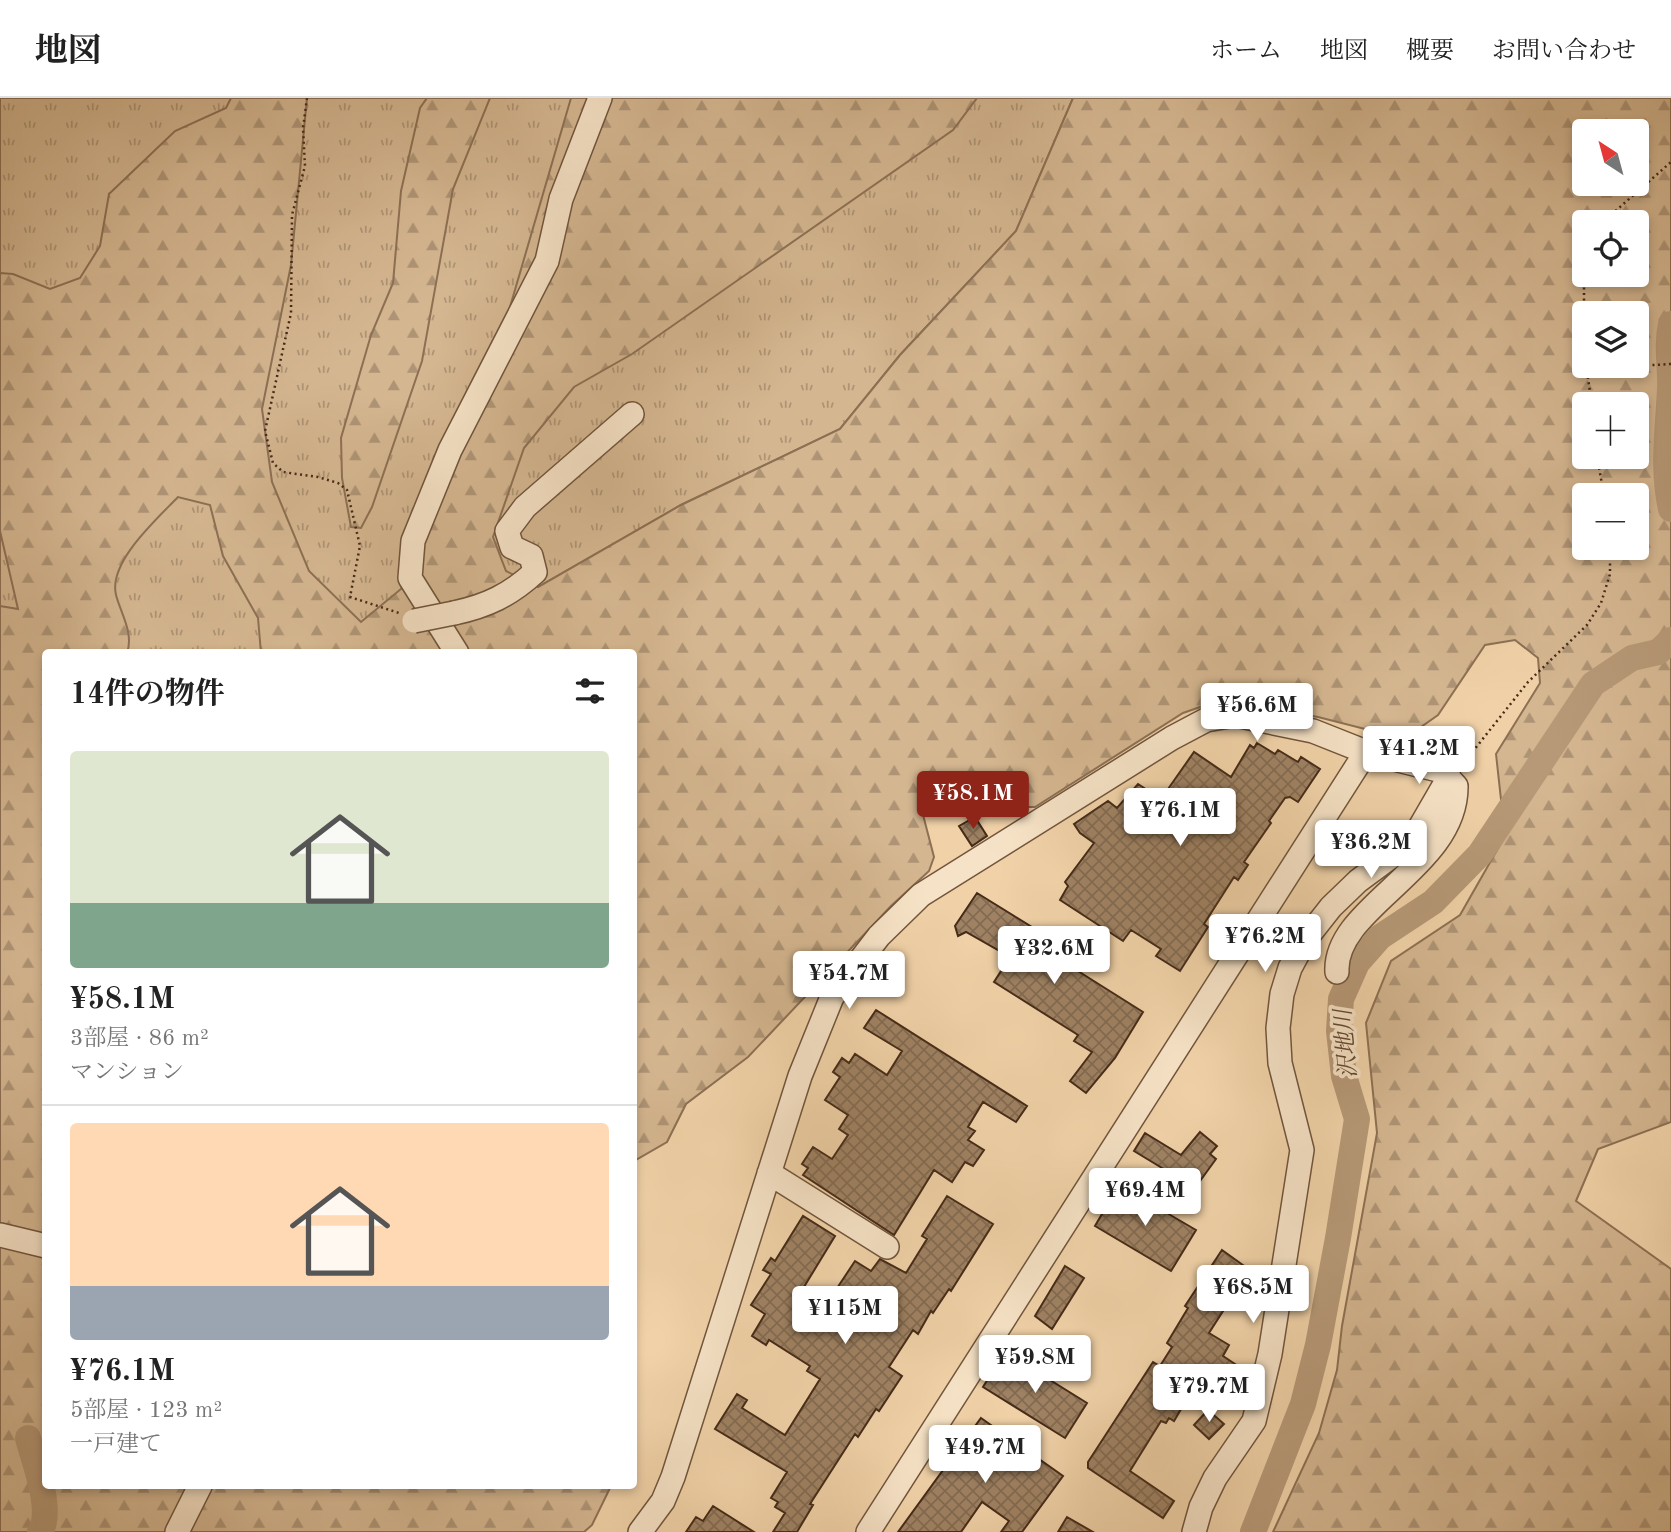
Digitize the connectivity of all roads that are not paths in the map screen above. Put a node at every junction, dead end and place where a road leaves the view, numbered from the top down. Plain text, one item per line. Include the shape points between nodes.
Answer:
1 (600, 98) edge
2 (632, 414) dead end
3 (414, 621) road end
4 (454, 649) edge
5 (1366, 752) junction
6 (1449, 777) junction
7 (1337, 972) dead end
8 (769, 1173) junction
9 (0, 1235) edge
10 (42, 1245) edge
11 (887, 1247) dead end
12 (199, 1489) edge
13 (177, 1532) edge
14 (640, 1532) edge
15 (868, 1532) edge
16 (1194, 1532) edge

1 - 4 street via 561,199 547,261 450,450 413,541 410,578
2 - 3 street, bridge via 525,507 507,531 512,547 531,556 535,572 512,593 481,607
5 - 6 street via 1442,771
5 - 8 street via 1313,731 1235,715 1206,720 921,895 879,936 832,997 800,1076
5 - 15 street
6 - 7 street via 1456,786 1456,797 1430,851 1345,939
6 - 16 street via 1412,841 1331,907 1290,968 1278,1028 1280,1063 1302,1150 1270,1354 1254,1421 1215,1478
8 - 11 street
8 - 14 street via 673,1477 663,1501
9 - 10 street
12 - 13 street

